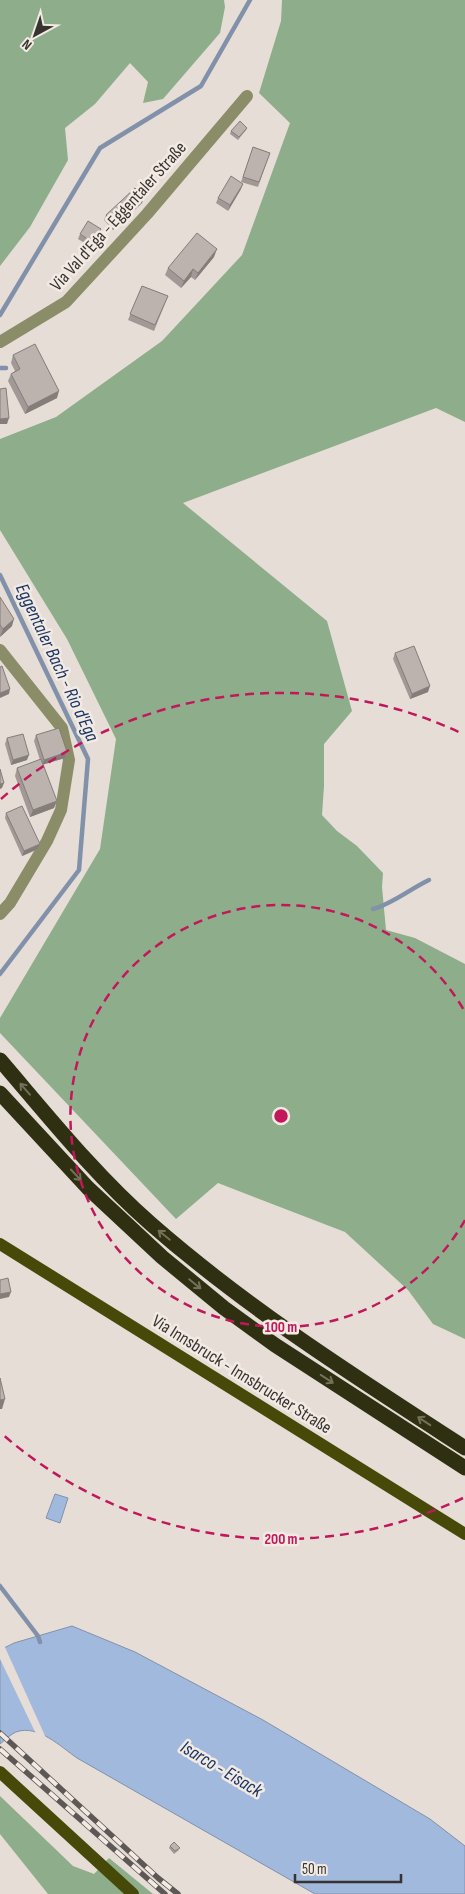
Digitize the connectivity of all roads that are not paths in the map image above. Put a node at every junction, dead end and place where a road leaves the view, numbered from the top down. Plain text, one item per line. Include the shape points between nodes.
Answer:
1 (248, 96) dead end
2 (0, 342) edge
3 (0, 650) edge
4 (0, 914) edge
5 (0, 1060) edge
6 (0, 1093) edge
7 (0, 1244) edge
8 (465, 1448) edge
9 (465, 1468) edge
10 (465, 1534) edge
11 (0, 1772) edge
12 (133, 1894) edge

1 - 2 street, Via Val d'Ega - Eggentaler Straße via 148,214 66,302
3 - 4 street via 62,728 69,760 62,810 15,895
8 -> 5 highway via 285,1329 150,1223 102,1176
6 -> 9 highway via 88,1188 155,1251 224,1308 275,1345
7 - 10 main road, Via Innsbruck - Innsbrucker Straße
11 - 12 main road

